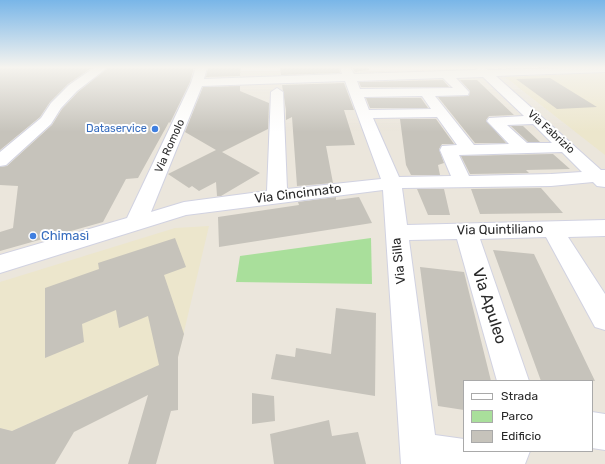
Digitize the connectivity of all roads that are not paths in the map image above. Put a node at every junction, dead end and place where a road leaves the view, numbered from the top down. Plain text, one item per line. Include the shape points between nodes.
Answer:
1 (353, 88) edge
2 (72, 89) edge
3 (195, 89) edge
4 (355, 89) edge
5 (365, 89) edge
6 (460, 89) edge
7 (503, 89) edge
8 (277, 92) dead end
9 (425, 92) junction
10 (441, 113) junction
11 (537, 120) junction
12 (568, 147) junction
13 (522, 148) junction
14 (469, 150) junction
15 (0, 161) edge
16 (603, 178) edge
17 (462, 181) junction
18 (392, 184) junction
19 (277, 196) junction
20 (135, 224) junction
21 (605, 228) edge
22 (552, 229) junction
23 (466, 231) junction
24 (396, 232) junction
25 (0, 264) edge
26 (605, 318) edge
27 (513, 380) edge
28 (593, 430) edge
29 (605, 432) edge
30 (510, 452) edge
31 (419, 458) edge

1 - 18 street, Via Silla
2 - 15 street via 46,121
3 - 20 street, Via Romolo
4 - 10 street
5 - 9 street
6 - 9 street via 463,92
7 - 11 street, Via Fabrizio
8 - 19 street
9 - 10 street
10 - 14 street
11 - 12 street, Via Fabrizio
11 - 13 street via 494,121
12 - 13 street
12 - 16 street, Via Fabrizio
13 - 14 street
14 - 17 street via 448,150
16 - 17 street, Via Cincinnato
17 - 18 street, Via Cincinnato
18 - 19 street, Via Cincinnato
18 - 24 street, Via Silla
19 - 20 street, Via Cincinnato via 184,209
20 - 25 street, Via Cincinnato
21 - 22 street, Via Quintiliano
22 - 23 street, Via Quintiliano
22 - 26 street
23 - 24 street, Via Quintiliano
23 - 27 street, Via Apuleo
24 - 31 street, Via Silla
28 - 29 street
30 - 31 street via 494,462

